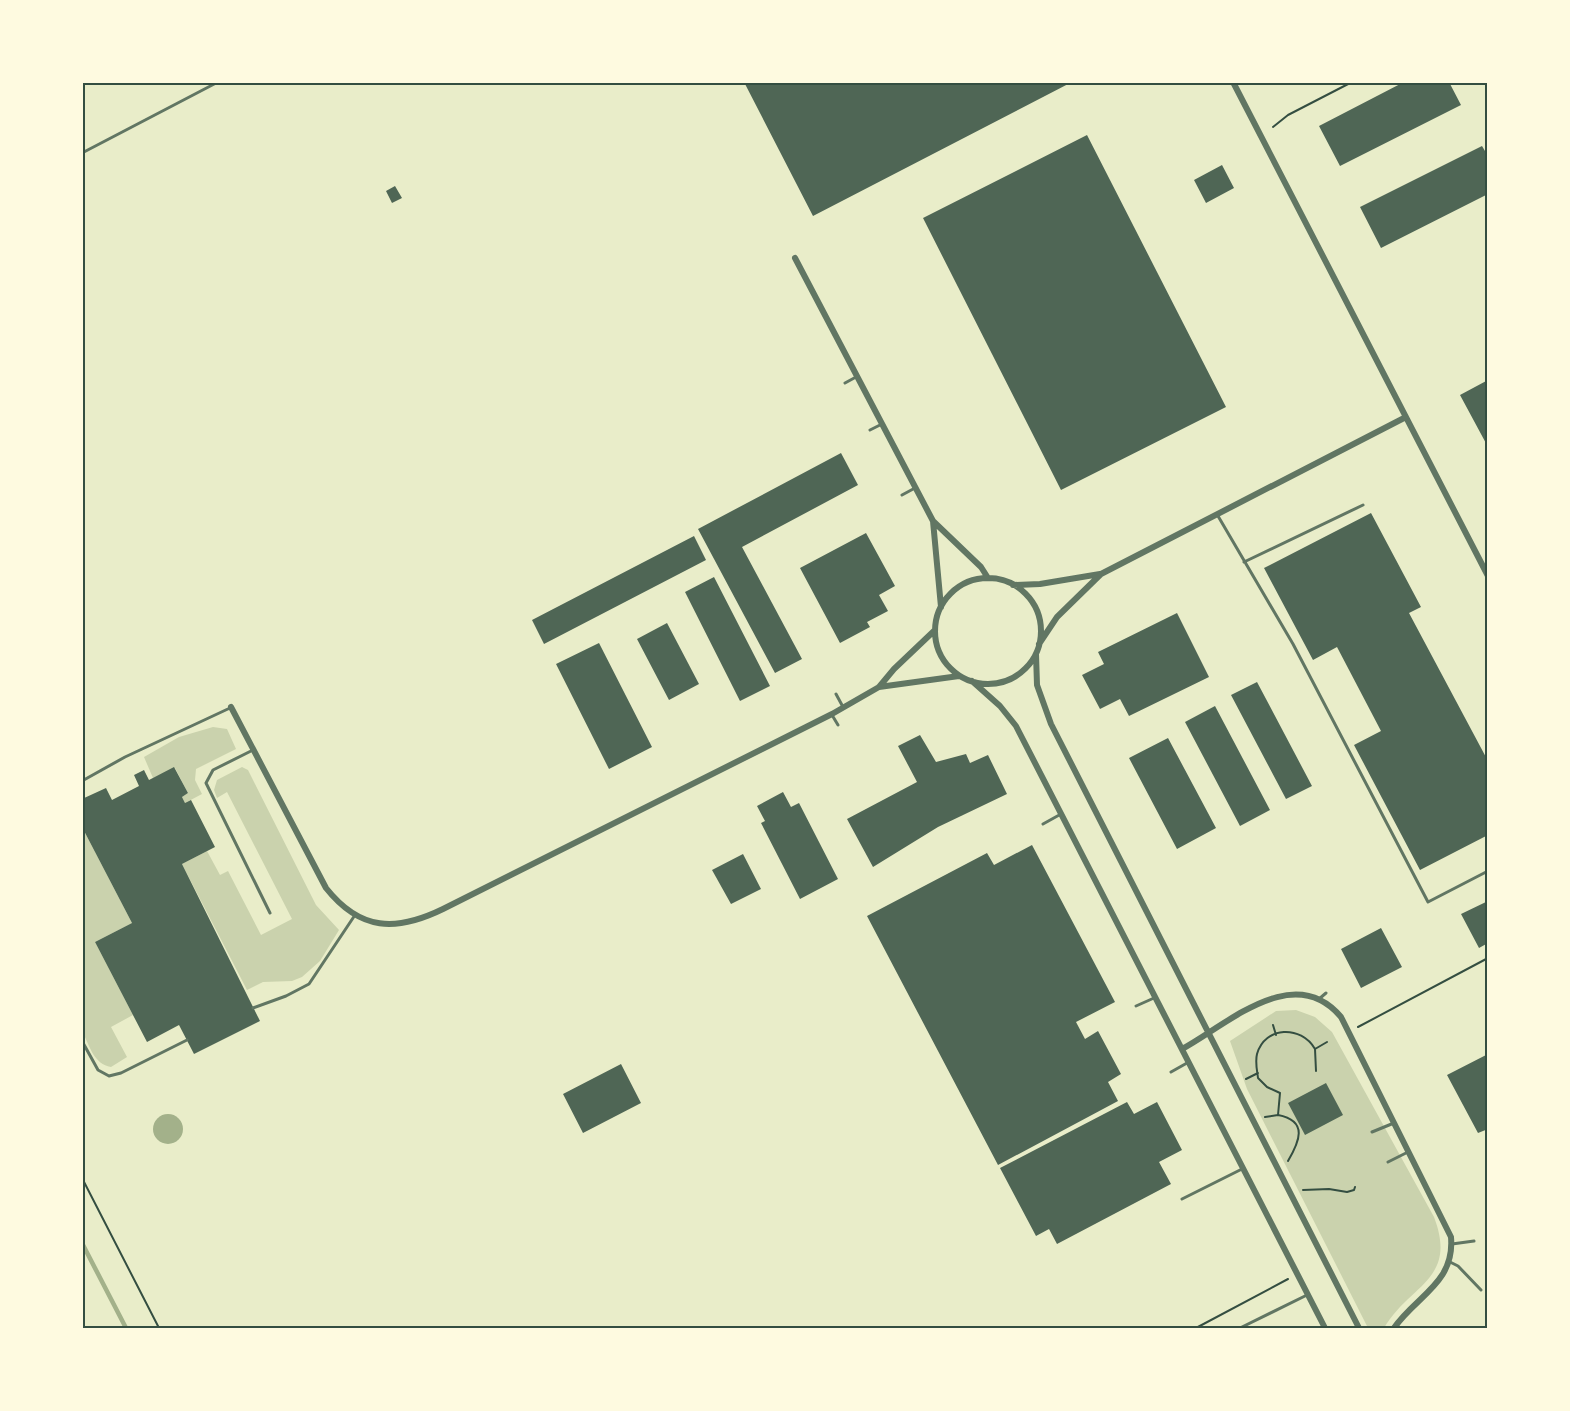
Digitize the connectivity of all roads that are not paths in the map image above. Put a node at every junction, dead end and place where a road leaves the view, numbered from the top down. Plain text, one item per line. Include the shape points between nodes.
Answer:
1 (218, 82) edge
2 (1233, 82) edge
3 (82, 153) edge
4 (795, 258) dead end
5 (857, 376) junction
6 (845, 383) dead end
7 (1406, 417) junction
8 (882, 424) junction
9 (870, 430) dead end
10 (915, 488) junction
11 (903, 495) dead end
12 (1363, 505) dead end
13 (1217, 514) junction
14 (933, 521) junction
15 (1245, 562) junction
16 (1101, 574) junction
17 (1488, 576) edge
18 (988, 578) junction
19 (1013, 585) junction
20 (941, 607) junction
21 (935, 630) junction
22 (1040, 644) junction
23 (1036, 654) junction
24 (959, 675) junction
25 (972, 681) junction
26 (879, 687) junction
27 (836, 694) dead end
28 (231, 707) joint
29 (843, 707) junction
30 (831, 714) junction
31 (838, 725) dead end
32 (253, 750) junction
33 (82, 781) edge
34 (1061, 814) junction
35 (1043, 824) dead end
36 (1488, 871) edge
37 (270, 913) dead end
38 (355, 915) junction
39 (1326, 993) dead end
40 (1155, 997) junction
41 (1319, 999) junction
42 (1136, 1006) dead end
43 (253, 1008) dead end
44 (1348, 1013) dead end
45 (1341, 1017) junction
46 (1209, 1034) junction
47 (186, 1040) dead end
48 (82, 1041) edge
49 (1182, 1049) junction
50 (1189, 1063) junction
51 (1171, 1072) dead end
52 (1395, 1123) junction
53 (1372, 1132) dead end
54 (1410, 1151) junction
55 (1388, 1162) dead end
56 (1242, 1168) junction
57 (1182, 1200) dead end
58 (1474, 1241) dead end
59 (1452, 1245) junction
60 (1450, 1262) junction
61 (1481, 1290) dead end
62 (1307, 1294) junction
63 (1240, 1329) edge
64 (1325, 1329) edge
65 (1359, 1329) edge
66 (1395, 1329) edge

1 - 3 lane
2 - 7 street
4 - 5 street
5 - 6 lane
5 - 8 street
7 - 13 street
7 - 17 street
8 - 9 lane
8 - 10 street
10 - 11 lane
10 - 14 street
12 - 15 lane
13 - 15 lane
13 - 16 street
14 - 18 street
14 - 20 street
15 - 36 lane via 1293,644 1428,902
16 - 19 street
16 - 22 street via 1057,617
18 - 19 street
18 - 20 street via 960,586
19 - 22 street via 1031,600 1036,610
20 - 21 street
21 - 24 street via 946,663
21 - 26 street
22 - 23 street
23 - 25 street via 1028,666 1002,682
23 - 46 street via 1037,685 1048,717
24 - 25 street
24 - 26 street
25 - 34 street via 1016,726
26 - 29 street
27 - 29 lane
28 - 32 street
28 - 33 lane
29 - 30 street
30 - 31 lane
30 - 38 street via 425,918 380,924
32 - 37 lane via 213,770 206,783
32 - 38 street via 326,888
34 - 35 lane
34 - 40 street
38 - 43 lane via 309,984
39 - 41 lane
40 - 42 lane
40 - 49 street
41 - 45 street
41 - 46 street via 1300,994 1280,995 1236,1015
44 - 45 lane
45 - 52 street
46 - 49 street
46 - 65 street
47 - 48 lane via 109,1076 98,1070
49 - 50 street
50 - 51 lane
50 - 56 street
52 - 53 lane
52 - 54 street
54 - 55 lane
54 - 59 street via 1449,1230
56 - 57 lane
56 - 62 street
58 - 59 lane
59 - 60 street
60 - 61 lane
60 - 66 street via 1441,1280
62 - 63 lane
62 - 64 street

